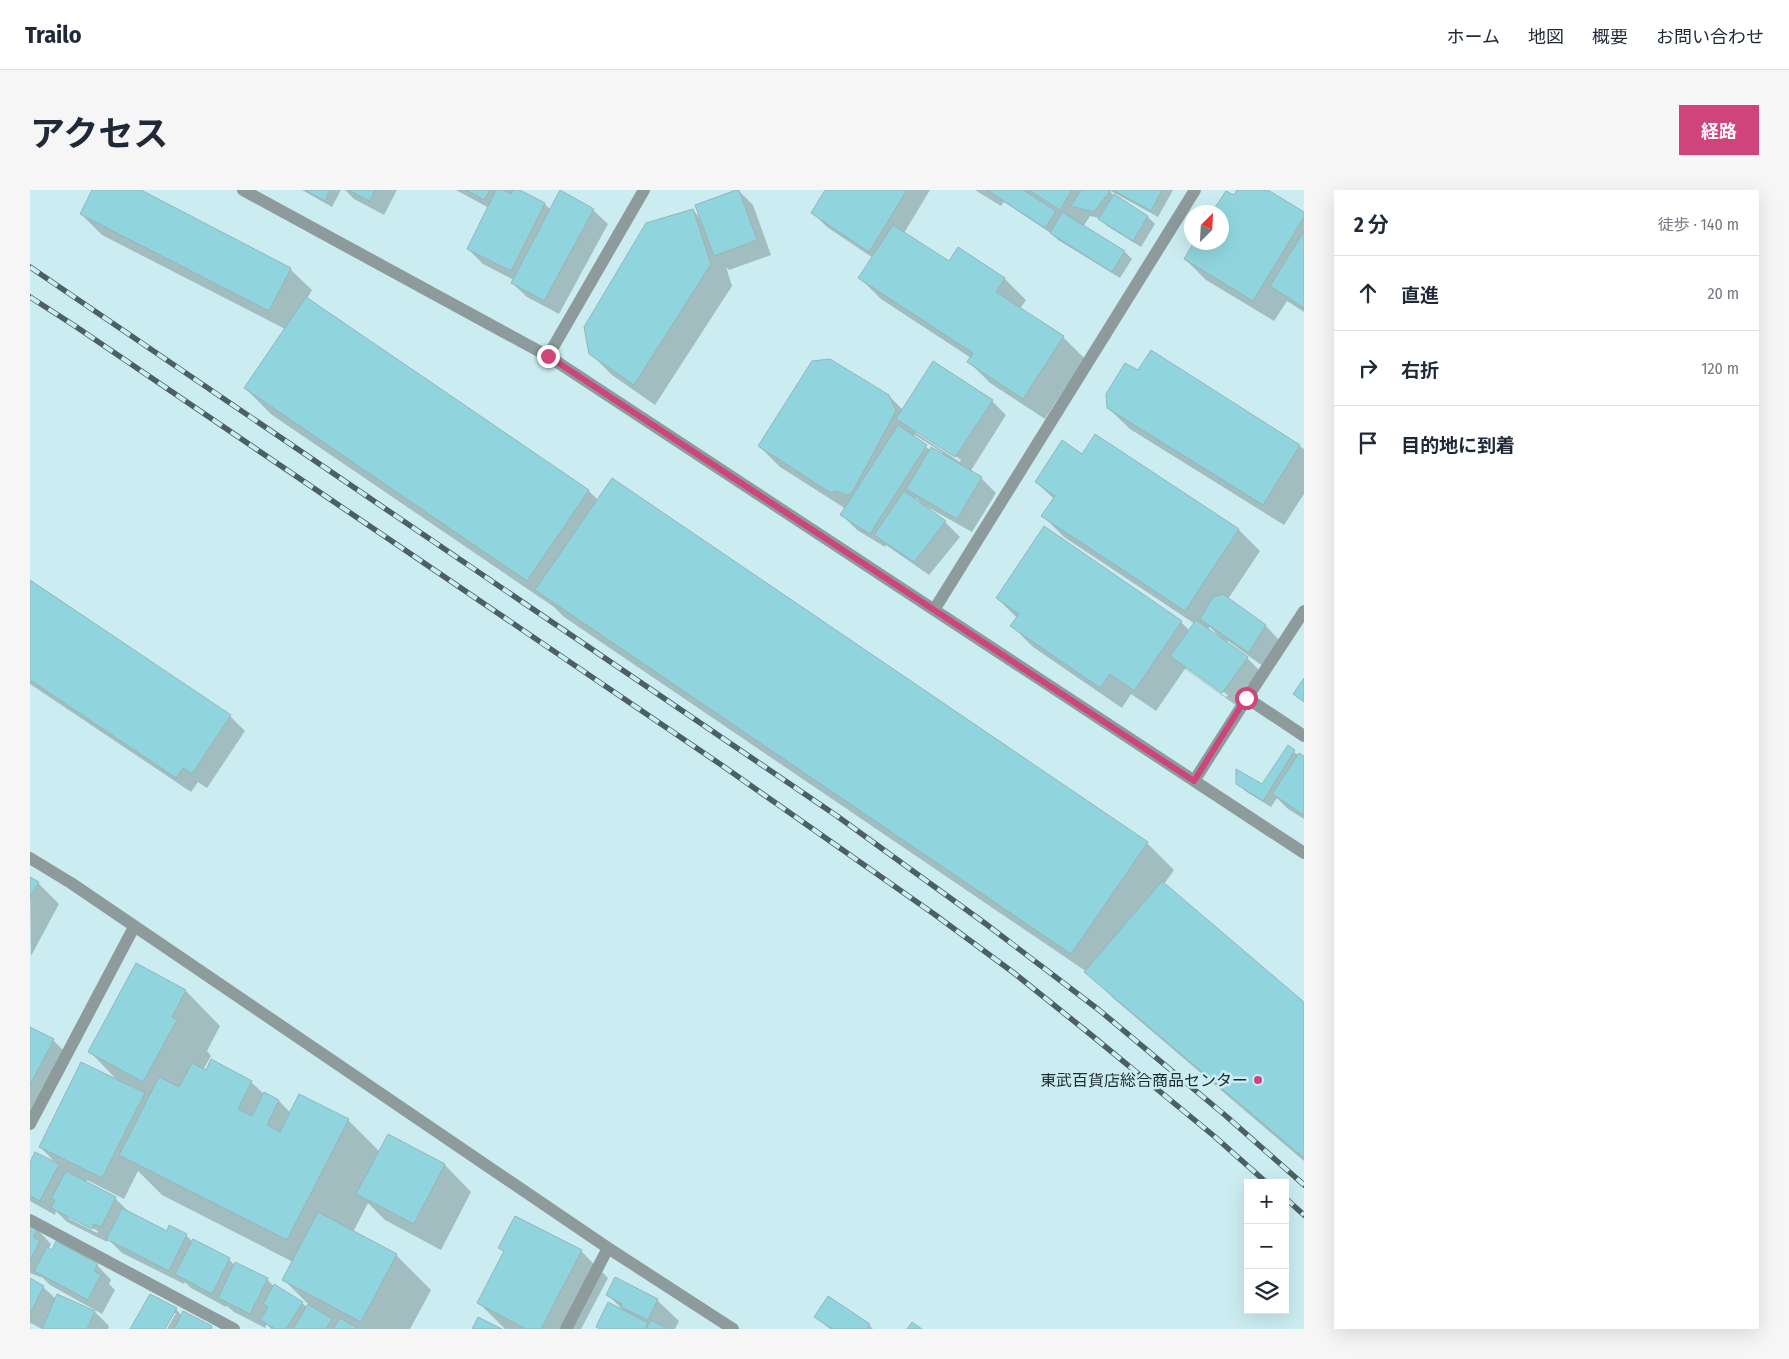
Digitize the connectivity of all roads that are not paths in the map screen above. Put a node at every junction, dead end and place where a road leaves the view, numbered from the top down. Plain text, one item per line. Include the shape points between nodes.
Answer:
1 (243, 190) edge
2 (645, 190) edge
3 (1195, 190) edge
4 (548, 356) junction
5 (934, 610) junction
6 (1304, 611) edge
7 (1246, 698) junction
8 (1304, 736) edge
9 (1194, 781) junction
10 (1304, 853) edge
11 (30, 858) edge
12 (134, 926) junction
13 (30, 1124) edge
14 (30, 1220) edge
15 (608, 1248) junction
16 (234, 1329) edge
17 (566, 1329) edge
18 (733, 1329) edge

1 - 4 street
2 - 4 street
3 - 5 street
4 - 5 street
5 - 9 street
6 - 7 street
7 - 8 street
7 - 9 street
9 - 10 street
11 - 12 street
12 - 13 street
12 - 15 street
14 - 16 street
15 - 17 street
15 - 18 street

